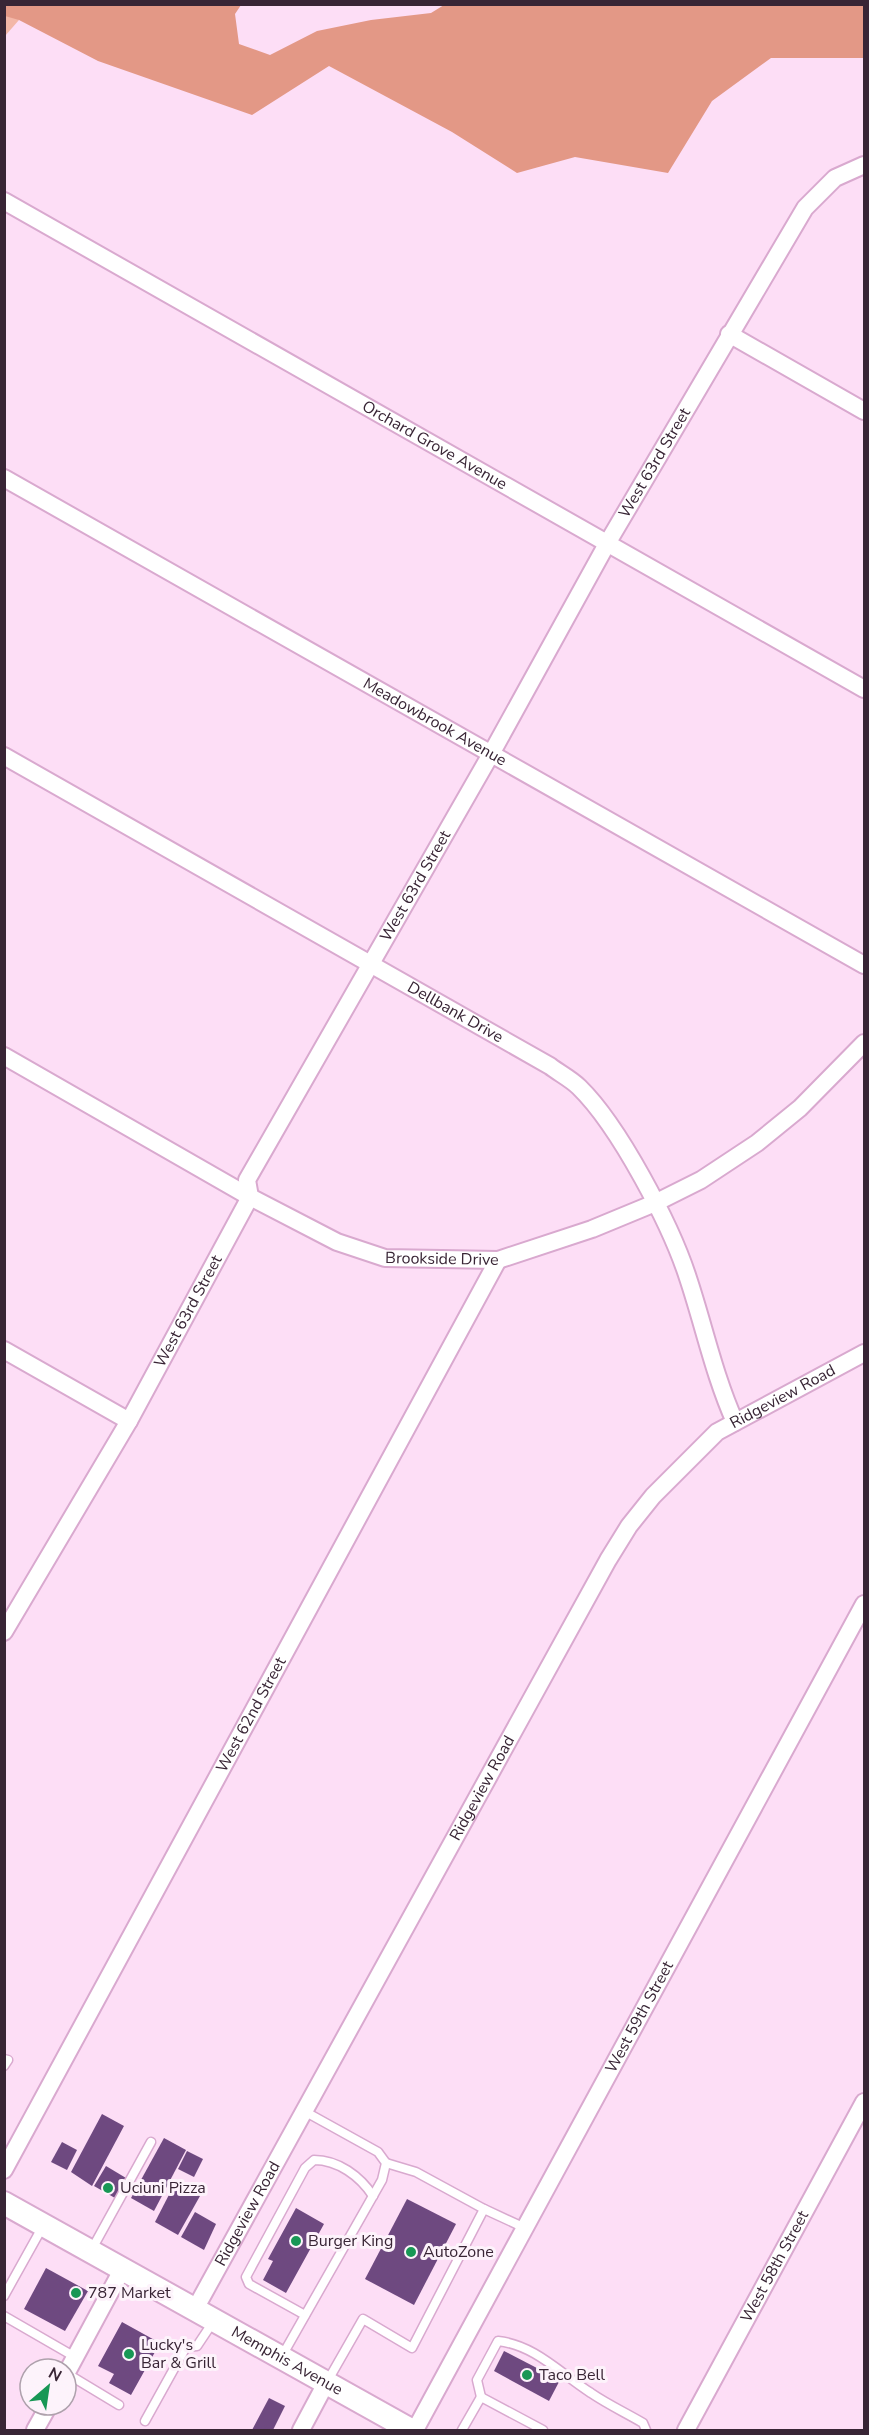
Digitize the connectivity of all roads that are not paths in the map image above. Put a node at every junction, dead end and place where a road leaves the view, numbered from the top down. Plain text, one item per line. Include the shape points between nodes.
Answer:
1 (864, 165) edge
2 (4, 201) edge
3 (729, 334) junction
4 (864, 411) edge
5 (4, 478) edge
6 (608, 542) junction
7 (864, 689) edge
8 (491, 754) junction
9 (4, 756) edge
10 (372, 964) junction
11 (864, 965) edge
12 (864, 1043) edge
13 (4, 1056) edge
14 (249, 1197) junction
15 (655, 1203) junction
16 (498, 1260) junction
17 (4, 1350) edge
18 (864, 1353) edge
19 (129, 1421) junction
20 (735, 1422) junction
21 (864, 1604) edge
22 (5, 1629) edge
23 (4, 2059) edge
24 (4, 2066) edge
25 (864, 2102) edge
26 (304, 2111) junction
27 (151, 2142) dead end
28 (386, 2163) junction
29 (4, 2170) edge
30 (373, 2196) junction
31 (4, 2204) edge
32 (484, 2209) junction
33 (43, 2225) junction
34 (525, 2228) junction
35 (90, 2252) junction
36 (122, 2270) junction
37 (4, 2296) edge
38 (305, 2315) junction
39 (4, 2316) edge
40 (204, 2316) junction
41 (75, 2357) joint
42 (280, 2359) junction
43 (78, 2381) edge
44 (325, 2385) junction
45 (481, 2397) junction
46 (119, 2405) dead end
47 (145, 2421) dead end
48 (300, 2430) edge
49 (413, 2430) edge
50 (462, 2430) edge
51 (543, 2430) edge
52 (646, 2430) edge
53 (686, 2430) edge

1 - 3 street, West 63rd Street via 835,178 805,208
2 - 6 street, Orchard Grove Avenue
3 - 4 street
3 - 6 street, West 63rd Street
5 - 8 street, Meadowbrook Avenue
6 - 7 street, Orchard Grove Avenue
6 - 8 street, West 63rd Street
8 - 10 street, West 63rd Street
8 - 11 street, Meadowbrook Avenue
9 - 10 street, Dellbank Drive
10 - 14 street, West 63rd Street via 247,1180
10 - 15 street, Dellbank Drive via 550,1066 579,1087 619,1139
12 - 15 street, Brookside Drive via 800,1108 757,1143 701,1180
13 - 14 street, Brookside Drive
14 - 16 street, Brookside Drive via 337,1242 384,1258
14 - 19 street, West 63rd Street
15 - 16 street, Brookside Drive
15 - 20 street, Dellbank Drive via 688,1277 704,1339
16 - 29 street, West 62nd Street
17 - 19 street
18 - 20 street, Ridgeview Road
19 - 22 street, West 63rd Street
20 - 26 street, Ridgeview Road via 717,1432 629,1526
21 - 34 street, West 59th Street
23 - 24 lane via 8,2060
25 - 53 street, West 58th Street
26 - 28 lane via 378,2152
26 - 40 street, Ridgeview Road
27 - 35 lane
28 - 30 lane
28 - 32 lane via 416,2172
30 - 38 lane
30 - 38 lane via 363,2180 328,2160 314,2160 305,2168 246,2277 249,2284
31 - 33 main road, Memphis Avenue
32 - 34 lane
32 - 44 lane via 412,2348 363,2319
33 - 35 main road, Memphis Avenue
33 - 37 lane
34 - 49 street, West 59th Street
35 - 36 main road, Memphis Avenue
36 - 40 main road, Memphis Avenue
36 - 41 street
38 - 42 lane
39 - 41 lane
40 - 42 main road, Memphis Avenue
40 - 47 lane via 197,2346 186,2348
42 - 44 main road, Memphis Avenue
43 - 46 lane
44 - 48 street
44 - 49 main road, Memphis Avenue
45 - 50 lane
45 - 51 lane
45 - 52 lane via 477,2380 498,2341 507,2342 546,2360 643,2423

